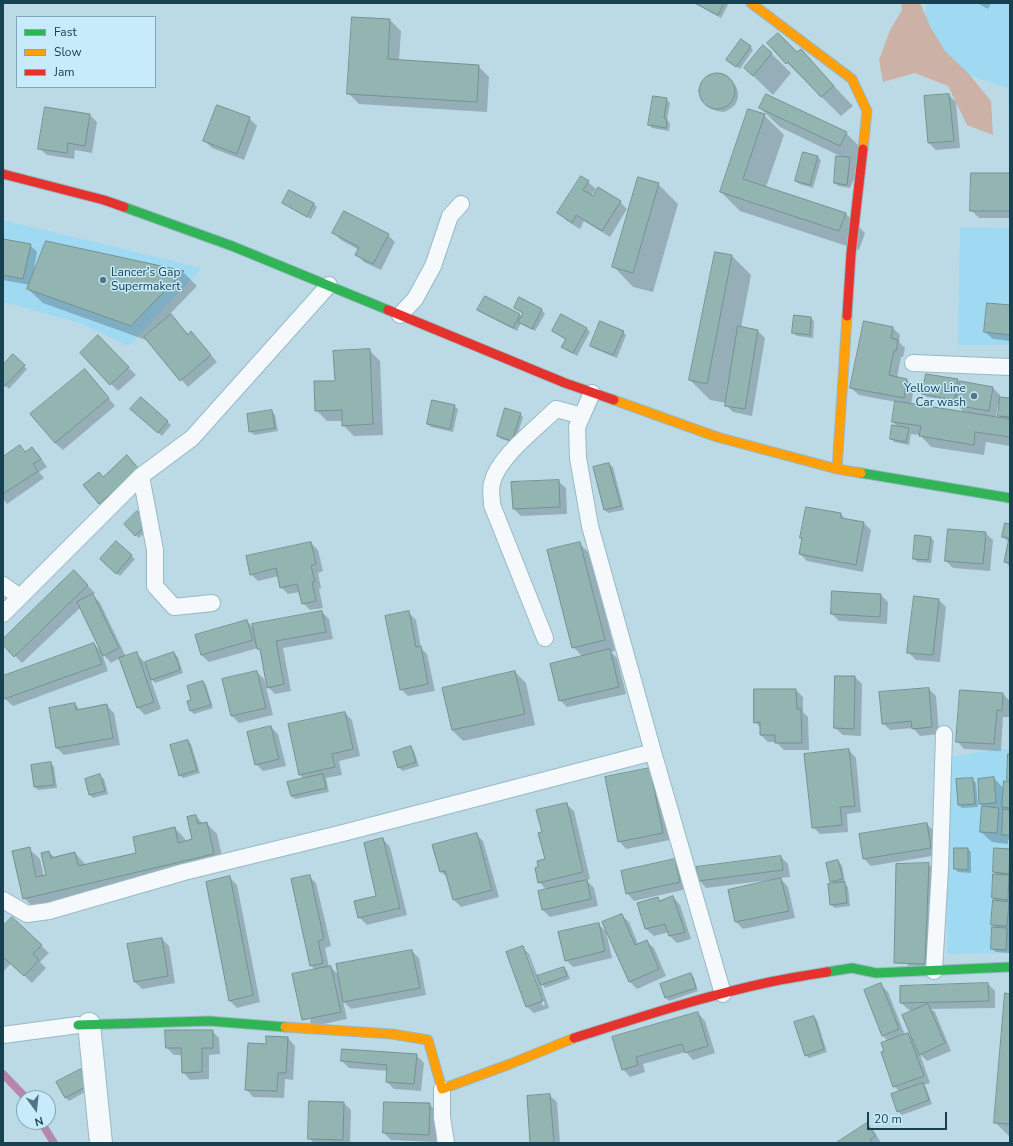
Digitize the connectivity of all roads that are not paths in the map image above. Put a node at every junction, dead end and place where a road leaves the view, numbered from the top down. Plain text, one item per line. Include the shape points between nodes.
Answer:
1 (751, 3) edge
2 (3, 174) edge
3 (461, 204) dead end
4 (329, 284) junction
5 (400, 315) junction
6 (914, 363) dead end
7 (1010, 367) edge
8 (592, 393) junction
9 (582, 416) junction
10 (837, 469) junction
11 (141, 476) junction
12 (1009, 498) edge
13 (3, 585) edge
14 (20, 597) junction
15 (212, 602) dead end
16 (3, 614) edge
17 (545, 638) dead end
18 (944, 734) dead end
19 (653, 752) junction
20 (3, 900) edge
21 (1010, 967) edge
22 (934, 971) junction
23 (723, 994) junction
24 (84, 1025) junction
25 (3, 1035) edge
26 (442, 1089) junction
27 (101, 1143) edge
28 (446, 1143) edge

1 - 10 street via 852,79 867,112 851,254
2 - 4 street via 104,200
3 - 5 lane via 450,216 433,266 415,299
4 - 5 street
4 - 11 lane via 192,438
5 - 8 street
6 - 7 lane
8 - 9 lane
8 - 10 street via 717,437
9 - 17 lane via 556,409 498,467 492,484 492,505
9 - 19 lane via 577,428 578,458 590,526
10 - 12 street
11 - 14 lane
11 - 15 lane via 155,550 155,586 174,607
13 - 14 lane
14 - 16 lane
18 - 22 lane
19 - 20 lane via 184,872 49,912 27,914
19 - 23 lane
21 - 22 street
22 - 23 street via 876,972 852,968 770,982
23 - 26 street via 567,1040
24 - 25 lane
24 - 26 street via 209,1021 392,1034 428,1040
24 - 27 street
26 - 28 lane via 442,1117

